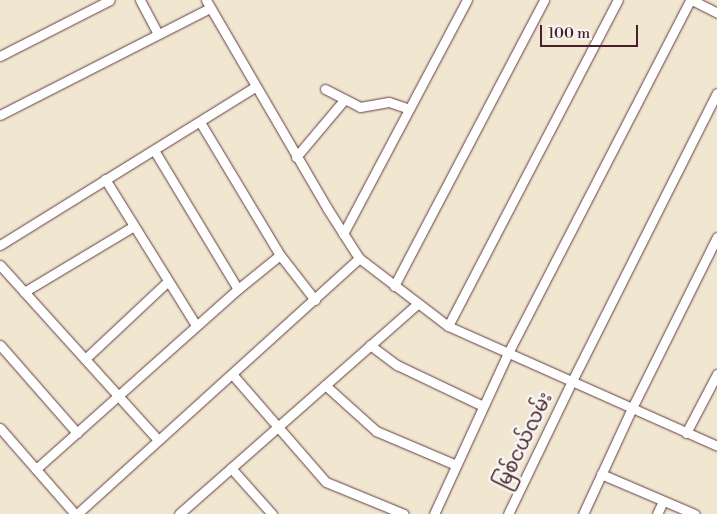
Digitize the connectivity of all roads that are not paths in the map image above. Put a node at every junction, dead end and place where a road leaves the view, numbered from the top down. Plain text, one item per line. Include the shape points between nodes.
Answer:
1 (110, 0) edge
2 (140, 0) edge
3 (467, 0) edge
4 (544, 0) edge
5 (618, 0) edge
6 (691, 0) edge
7 (208, 4) edge
8 (717, 13) edge
9 (158, 34) junction
10 (0, 56) edge
11 (255, 87) junction
12 (326, 89) dead end
13 (717, 93) edge
14 (344, 100) junction
15 (409, 109) junction
16 (0, 115) edge
17 (200, 122) junction
18 (154, 150) junction
19 (296, 156) junction
20 (105, 179) junction
21 (134, 226) junction
22 (344, 234) junction
23 (717, 237) edge
24 (0, 245) edge
25 (280, 255) junction
26 (360, 258) junction
27 (0, 265) edge
28 (168, 281) junction
29 (394, 286) junction
30 (238, 289) junction
31 (24, 292) junction
32 (315, 300) junction
33 (417, 304) junction
34 (196, 326) junction
35 (448, 326) junction
36 (0, 345) edge
37 (370, 345) junction
38 (508, 353) junction
39 (85, 359) junction
40 (232, 374) junction
41 (717, 374) edge
42 (572, 381) junction
43 (325, 385) junction
44 (118, 397) junction
45 (483, 406) junction
46 (632, 408) junction
47 (278, 427) junction
48 (0, 428) edge
49 (686, 432) junction
50 (77, 433) junction
51 (157, 439) junction
52 (717, 446) edge
53 (456, 465) junction
54 (36, 468) junction
55 (231, 468) junction
56 (601, 474) junction
57 (663, 501) junction
58 (76, 514) edge
59 (179, 514) edge
60 (272, 514) edge
61 (404, 514) edge
62 (434, 514) edge
63 (508, 514) edge
64 (583, 514) edge
65 (657, 514) edge
66 (695, 514) edge

1 - 10 street
2 - 9 street
3 - 15 street
4 - 29 street
5 - 35 street
6 - 8 street
6 - 38 street
7 - 9 street
7 - 11 street
9 - 16 street
11 - 17 street
11 - 19 street
12 - 14 street
13 - 42 street, မြစ်ငယ်လမ်း
14 - 15 street via 360,107 389,102
14 - 19 street
15 - 22 street
17 - 18 street
17 - 25 street
18 - 20 street
18 - 30 street
19 - 22 street
20 - 21 street
20 - 24 street
21 - 28 street
21 - 31 street
22 - 26 street
23 - 46 street
25 - 30 street
25 - 32 street
26 - 29 street
26 - 32 street
27 - 31 street
28 - 34 street
28 - 39 street
29 - 33 street
30 - 34 street
31 - 39 street
32 - 40 street
33 - 35 street
33 - 37 street
34 - 44 street
35 - 38 street
36 - 50 street
37 - 43 street
37 - 45 street via 396,366
38 - 42 street
38 - 45 street
39 - 44 street
40 - 47 street
40 - 51 street
41 - 49 street
42 - 46 street
42 - 63 street, မြစ်ငယ်လမ်း
43 - 47 street
43 - 53 street via 376,431
44 - 50 street
44 - 51 street
45 - 53 street
46 - 49 street
46 - 56 street
47 - 55 street
47 - 61 street via 326,482
48 - 54 street
49 - 52 street
50 - 54 street
51 - 58 street
53 - 62 street
54 - 58 street
55 - 59 street
55 - 60 street
56 - 57 street
56 - 64 street
57 - 65 street
57 - 66 street

